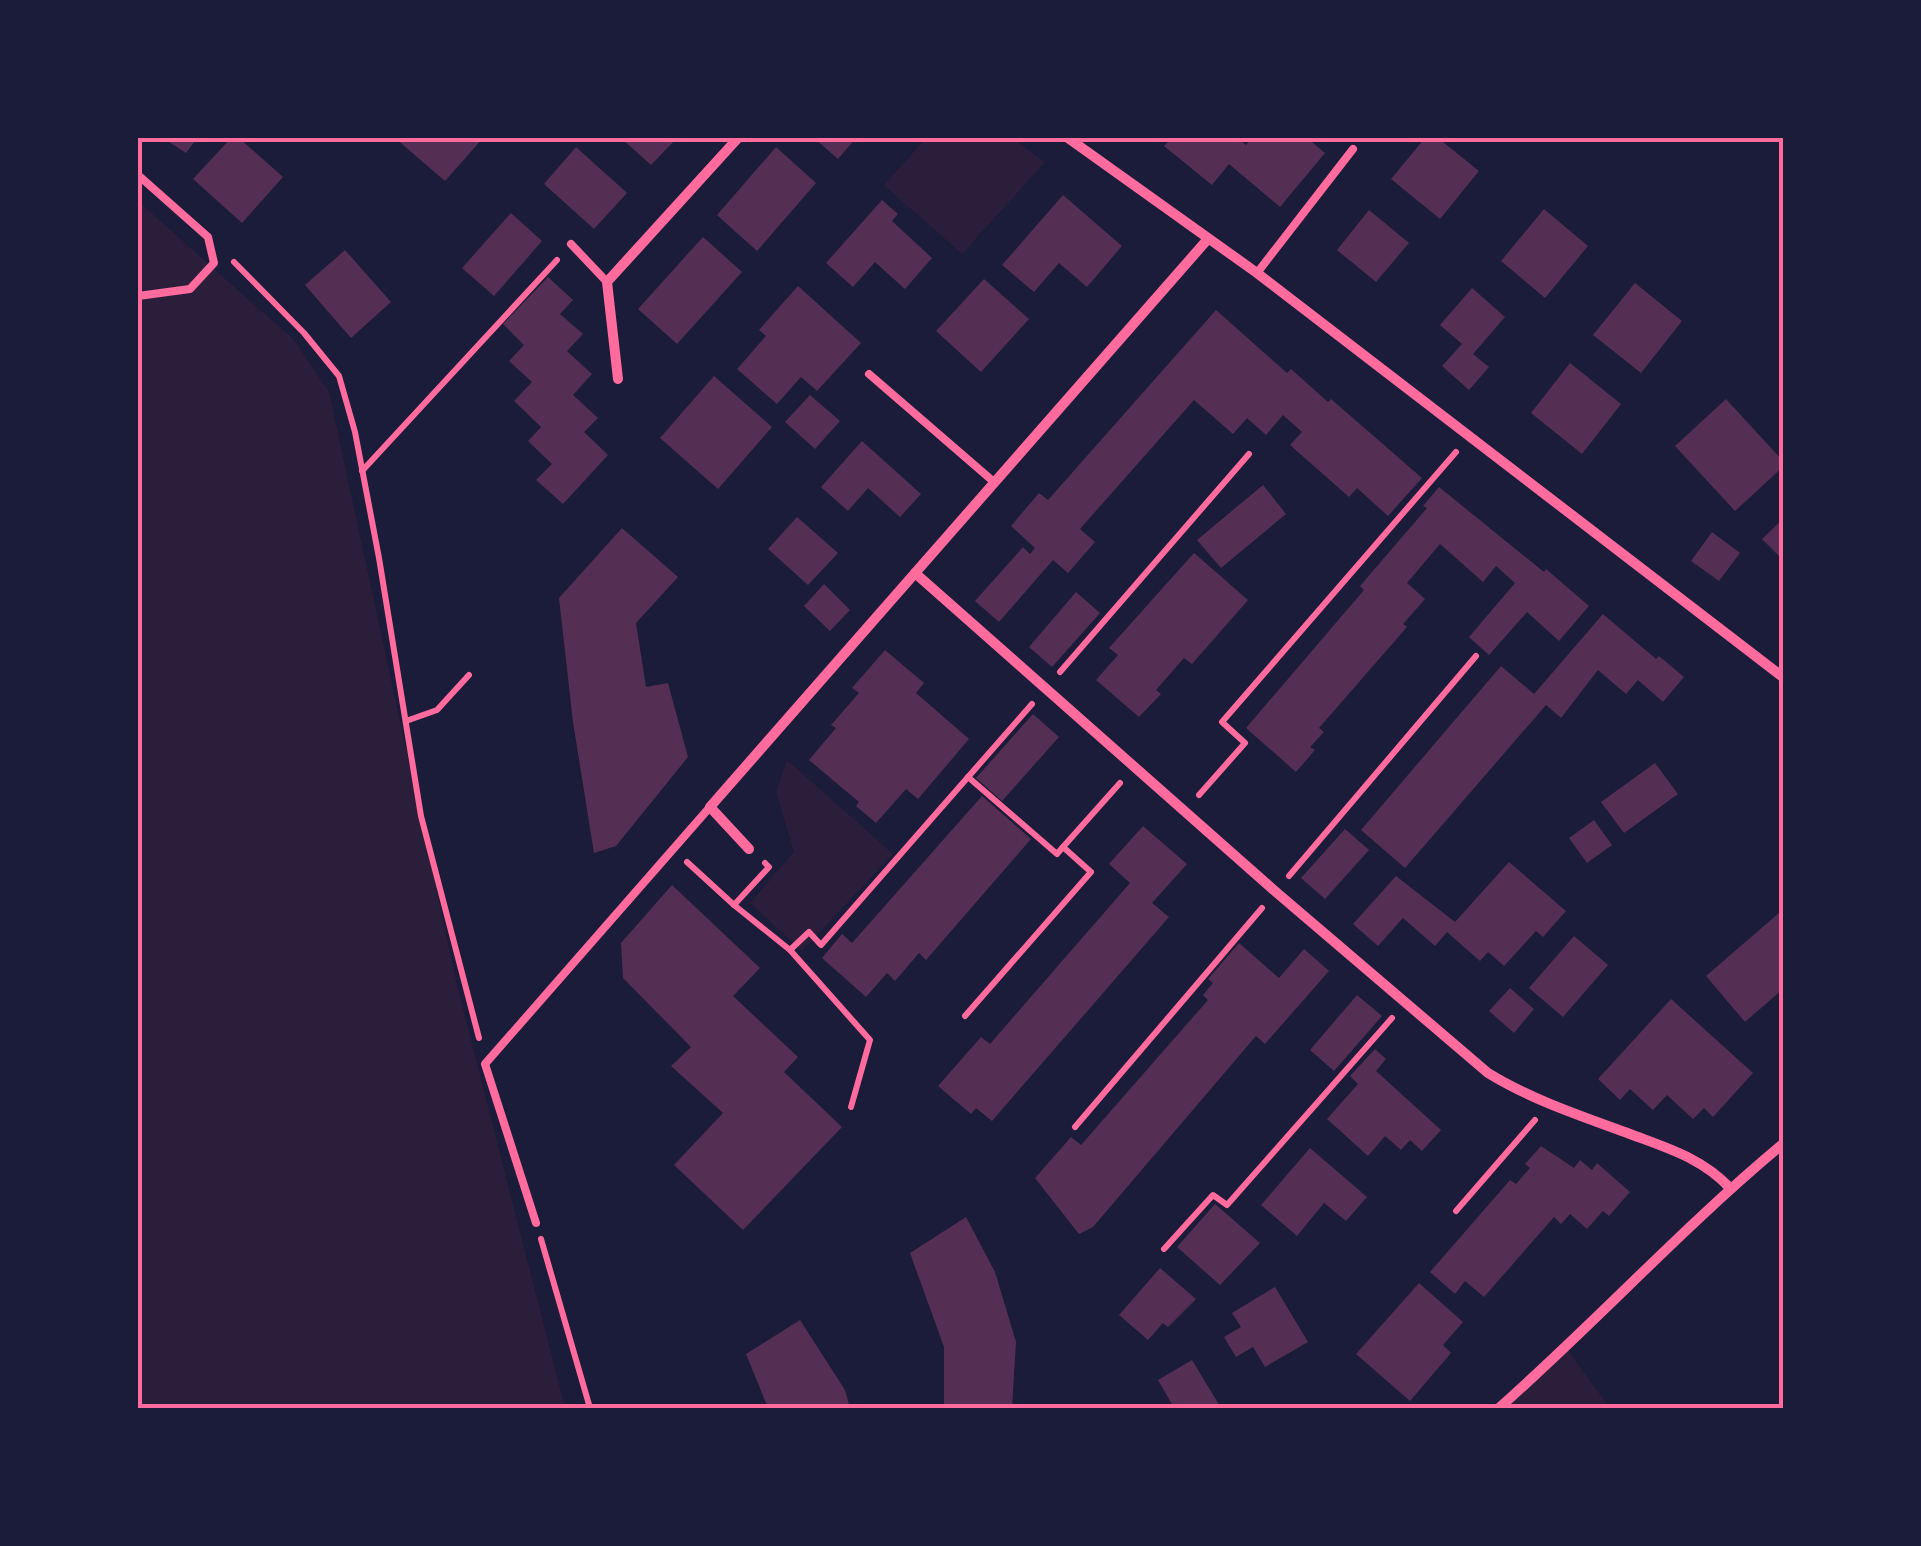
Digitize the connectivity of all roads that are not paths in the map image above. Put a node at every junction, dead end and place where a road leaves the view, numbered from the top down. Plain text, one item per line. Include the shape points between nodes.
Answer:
1 (738, 138) edge
2 (1068, 138) edge
3 (1353, 150) dead end
4 (138, 175) edge
5 (1207, 240) junction
6 (571, 244) road end
7 (1258, 273) junction
8 (606, 282) junction
9 (138, 296) edge
10 (869, 374) dead end
11 (618, 380) dead end
12 (994, 482) junction
13 (915, 573) junction
14 (1784, 678) edge
15 (710, 807) junction
16 (749, 849) road end
17 (1784, 1143) edge
18 (1730, 1188) junction
19 (536, 1223) road end
20 (1499, 1408) edge

1 - 8 street
2 - 5 street
3 - 7 lane
4 - 9 lane via 208,236 214,263 190,289
5 - 7 street
5 - 12 street
6 - 8 lane
7 - 14 street
8 - 11 street
10 - 12 lane
12 - 13 street
13 - 15 street
13 - 18 street via 1488,1073 1548,1104 1689,1156
15 - 16 street
15 - 19 lane via 486,1064
17 - 18 street
18 - 20 street

